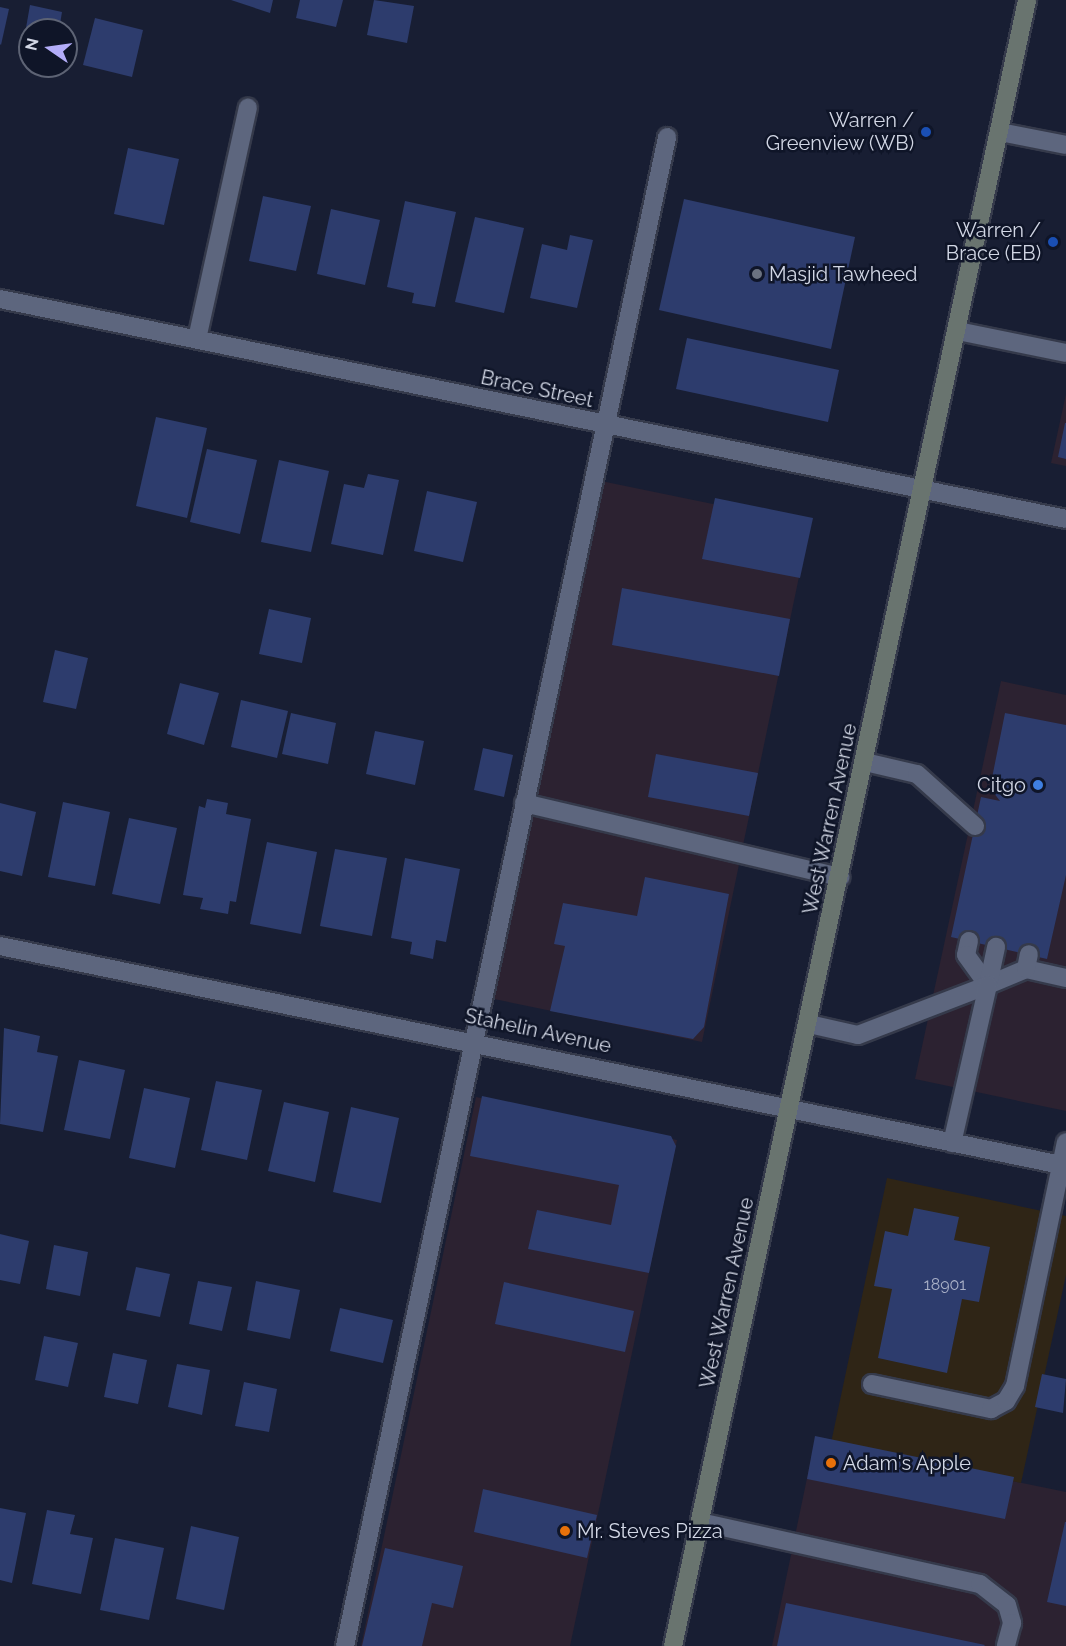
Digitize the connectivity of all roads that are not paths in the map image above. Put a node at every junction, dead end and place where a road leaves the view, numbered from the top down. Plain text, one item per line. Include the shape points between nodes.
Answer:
1 (1028, 0) edge
2 (248, 108) dead end
3 (1000, 132) junction
4 (667, 137) dead end
5 (1066, 145) edge
6 (0, 299) edge
7 (958, 331) junction
8 (197, 339) junction
9 (1066, 353) edge
10 (609, 427) junction
11 (924, 491) junction
12 (1066, 519) edge
13 (865, 762) junction
14 (524, 803) junction
15 (975, 826) dead end
16 (840, 877) junction
17 (969, 941) dead end
18 (0, 946) edge
19 (996, 947) dead end
20 (1066, 978) edge
21 (988, 985) junction
22 (809, 1024) junction
23 (472, 1039) junction
24 (790, 1107) junction
25 (1066, 1142) edge
26 (952, 1143) junction
27 (1064, 1165) edge
28 (872, 1384) dead end
29 (700, 1522) junction
30 (345, 1646) edge
31 (673, 1646) edge
32 (1006, 1646) edge

1 - 3 main road, West Warren Avenue
2 - 8 street
3 - 5 street
3 - 7 main road, West Warren Avenue
4 - 10 street
6 - 8 street, Brace Street
7 - 9 street
7 - 11 main road, West Warren Avenue
8 - 10 street, Brace Street
10 - 11 street, Brace Street
10 - 14 street
11 - 12 street, Brace Street
11 - 13 main road, West Warren Avenue
13 - 15 street via 917,774
13 - 16 main road, West Warren Avenue
14 - 16 street
14 - 23 street
16 - 22 main road, West Warren Avenue
17 - 21 street via 966,955
18 - 23 street, Stahelin Avenue
19 - 21 street
20 - 21 street via 1027,962
21 - 22 street via 858,1035
21 - 26 street
22 - 24 main road, West Warren Avenue
23 - 24 street, Stahelin Avenue
23 - 30 street
24 - 26 street, Stahelin Avenue
24 - 29 main road, West Warren Avenue
25 - 27 street
26 - 27 street, Stahelin Avenue
27 - 28 street via 1015,1386 1006,1401 991,1409
29 - 31 main road, West Warren Avenue
29 - 32 street via 980,1584 1007,1605 1012,1623

